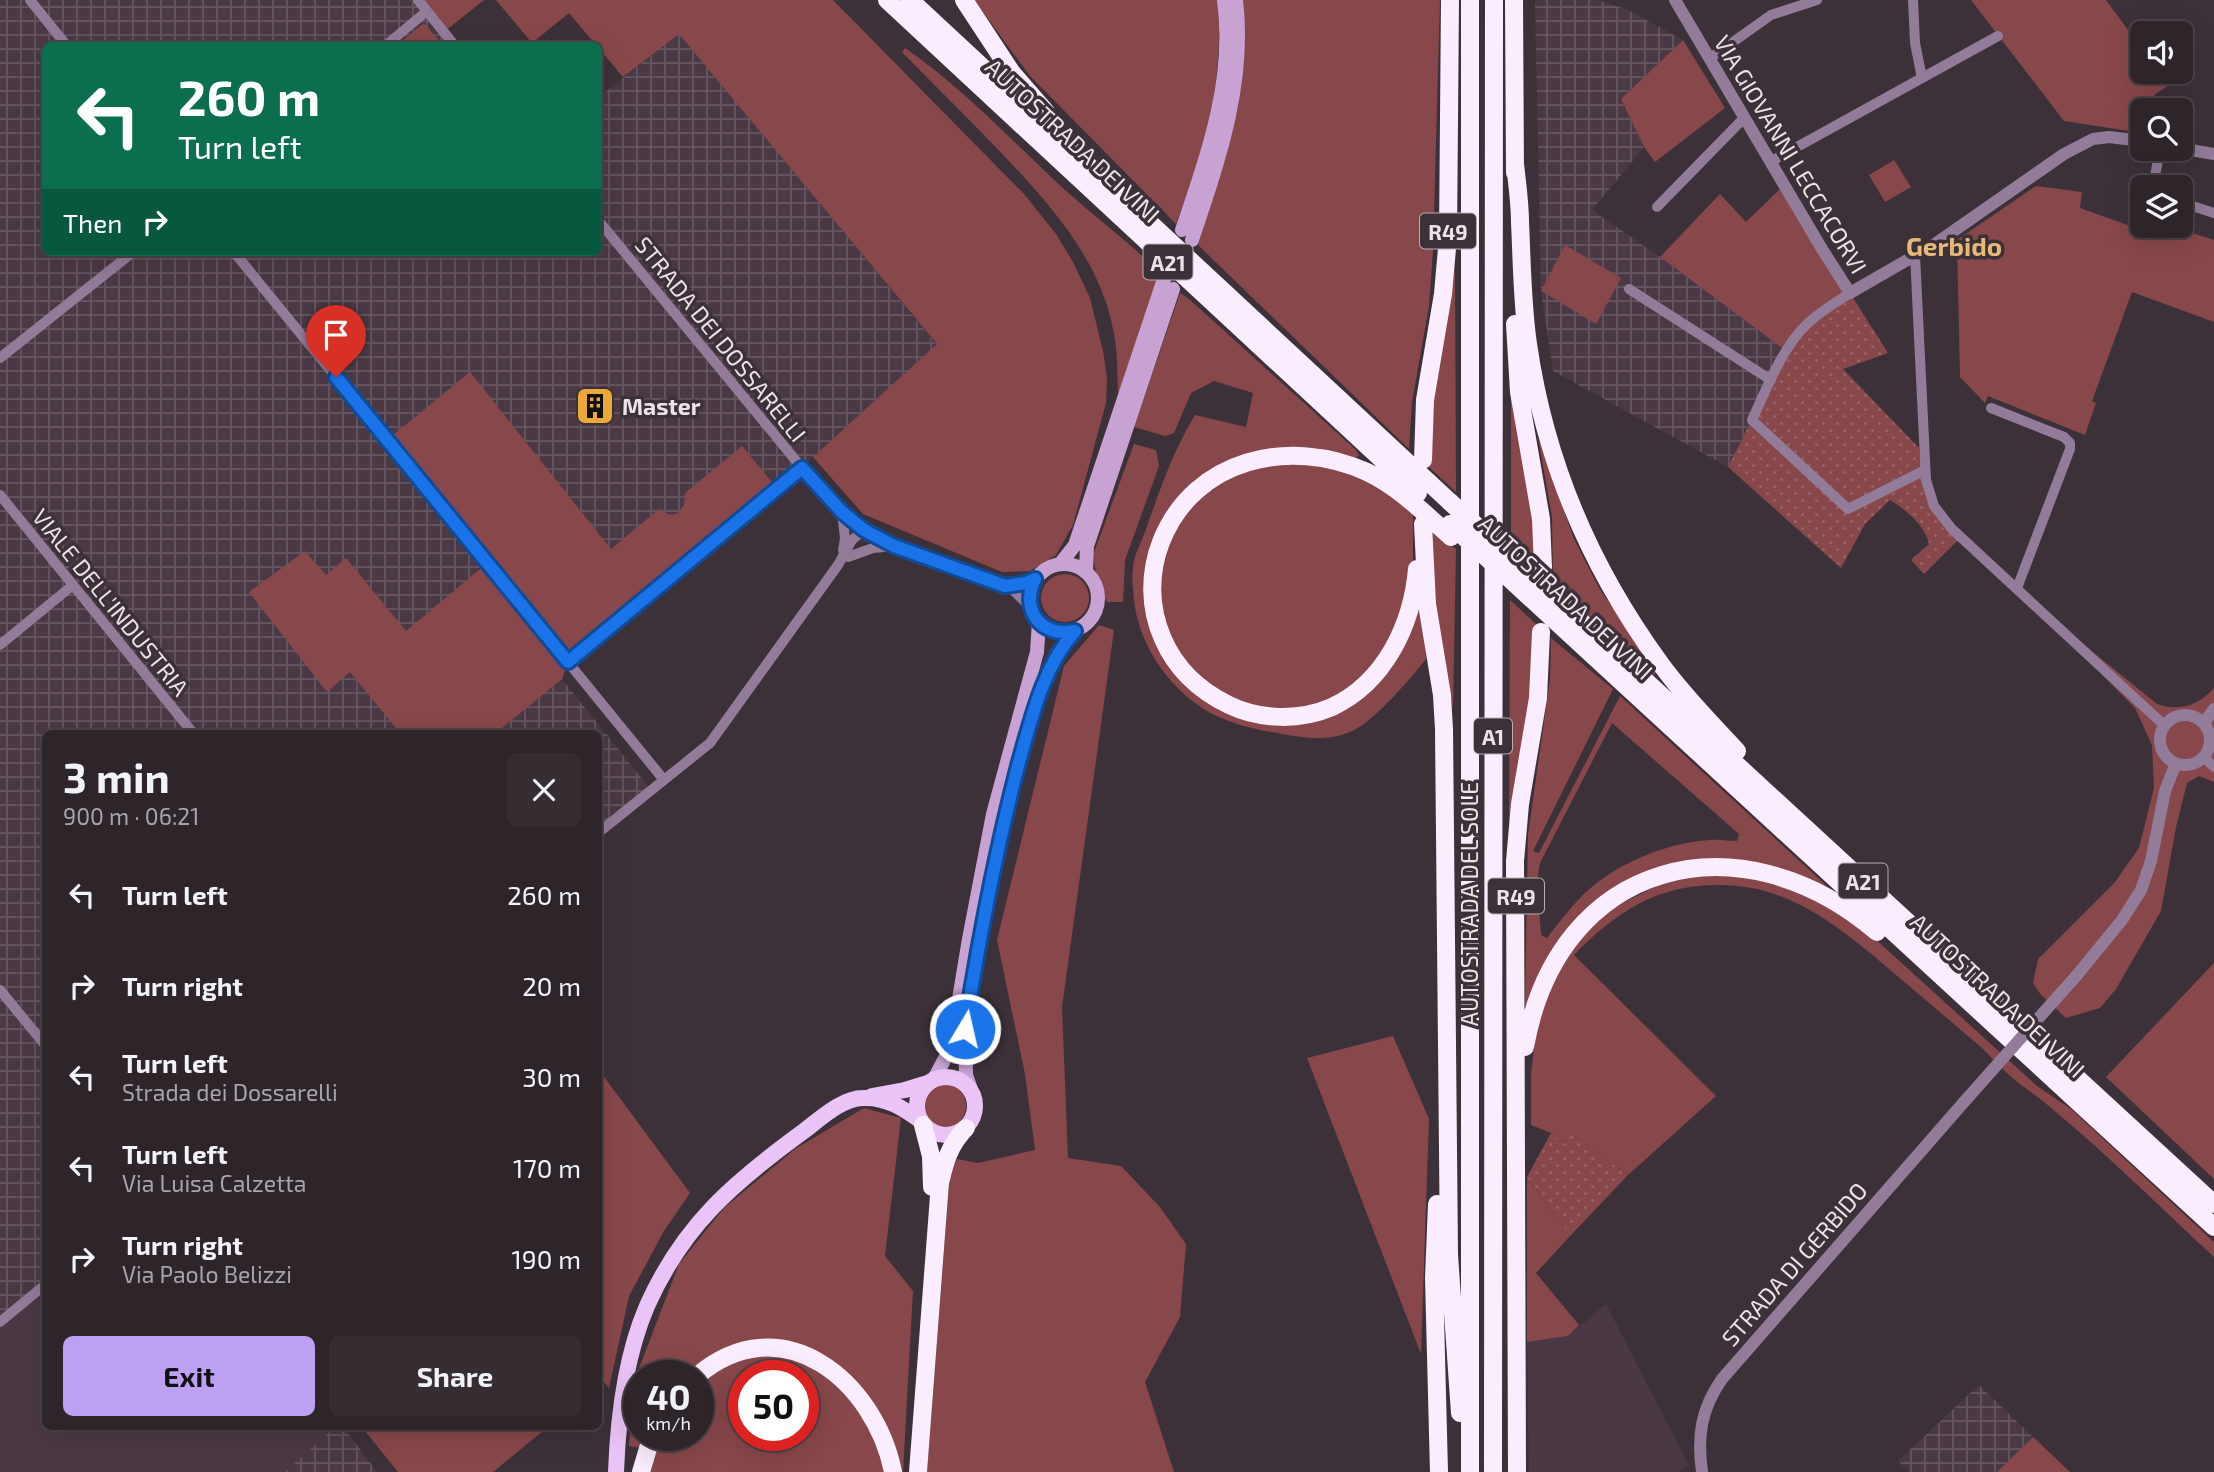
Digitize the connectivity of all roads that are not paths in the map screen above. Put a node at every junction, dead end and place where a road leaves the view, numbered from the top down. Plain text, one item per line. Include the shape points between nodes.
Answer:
1 (30, 0) edge
2 (418, 0) edge
3 (887, 0) edge
4 (910, 0) edge
5 (964, 0) edge
6 (1224, 0) edge
7 (1236, 0) edge
8 (1450, 0) edge
9 (1470, 0) edge
10 (1494, 0) edge
11 (1514, 0) edge
12 (1675, 0) edge
13 (1817, 0) edge
14 (1913, 0) edge
15 (427, 11) junction
16 (1998, 36) dead end
17 (63, 42) edge
18 (390, 42) edge
19 (452, 42) edge
20 (1709, 59) junction
21 (1922, 78) junction
22 (1744, 118) junction
23 (2130, 140) edge
24 (2193, 150) edge
25 (2214, 154) edge
26 (1770, 162) junction
27 (1515, 164) junction
28 (1657, 206) dead end
29 (2193, 206) edge
30 (2214, 213) edge
31 (602, 225) edge
32 (1915, 255) junction
33 (128, 256) edge
34 (237, 256) edge
35 (1208, 277) junction
36 (1629, 289) dead end
37 (1850, 293) junction
38 (0, 358) edge
39 (1771, 380) junction
40 (1991, 408) dead end
41 (1423, 460) dead end
42 (802, 468) junction
43 (1926, 470) junction
44 (1, 498) edge
45 (842, 512) junction
46 (864, 530) junction
47 (1451, 530) junction
48 (894, 546) junction
49 (845, 556) junction
50 (1059, 564) junction
51 (1543, 567) dead end
52 (1508, 569) junction
53 (1086, 572) junction
54 (1035, 579) junction
55 (73, 585) junction
56 (1005, 586) junction
57 (2017, 588) junction
58 (1031, 608) junction
59 (1039, 622) junction
60 (1075, 631) junction
61 (1541, 632) dead end
62 (0, 645) edge
63 (568, 662) junction
64 (2214, 709) edge
65 (2204, 723) junction
66 (2165, 726) junction
67 (191, 730) edge
68 (2204, 757) junction
69 (2176, 763) junction
70 (2214, 767) edge
71 (664, 780) junction
72 (602, 830) edge
73 (1850, 870) junction
74 (0, 990) edge
75 (1446, 1009) junction
76 (1982, 1013) junction
77 (42, 1041) edge
78 (931, 1081) junction
79 (973, 1095) junction
80 (862, 1098) junction
81 (922, 1123) junction
82 (966, 1128) junction
83 (1517, 1162) junction
84 (2214, 1205) edge
85 (2214, 1227) edge
86 (42, 1287) edge
87 (0, 1322) edge
88 (714, 1365) edge
89 (647, 1451) edge
90 (616, 1470) edge
91 (641, 1472) edge
92 (892, 1472) edge
93 (910, 1472) edge
94 (918, 1472) edge
95 (1439, 1472) edge
96 (1467, 1472) edge
97 (1493, 1472) edge
98 (1517, 1472) edge
99 (1702, 1472) edge

1 - 17 street
2 - 15 street
3 - 47 highway, AUTOSTRADA DEI VINI / A21
4 - 35 highway, AUTOSTRADA DEI VINI / A21
5 - 35 highway via 1028,93 1131,192
6 - 7 main road via 1226,50 1221,95 1187,235 1220,157 1231,111 1238,35
8 - 41 highway, R49 via 1447,256 1425,400
9 - 96 highway, AUTOSTRADA DEL SOLE / A1
10 - 97 highway, AUTOSTRADA DEL SOLE / A1
11 - 27 highway
12 - 20 street, VIA GIOVANNI LECCACORVI
13 - 20 street via 1772,15
14 - 21 street
15 - 18 street
15 - 19 street
16 - 21 street
20 - 22 street, VIA GIOVANNI LECCACORVI
21 - 26 street
22 - 26 street, VIA GIOVANNI LECCACORVI
22 - 28 street
23 - 32 street via 2093,139 2064,154
24 - 25 street
26 - 37 street, VIA GIOVANNI LECCACORVI
27 - 51 highway via 1516,358 1541,519
27 - 73 highway via 1532,371 1549,444 1585,540 1609,586 1662,665 1725,739
29 - 30 street
31 - 42 street, STRADA DEI DOSSARELLI
32 - 37 street
32 - 43 street
33 - 38 street
34 - 63 street
35 - 52 highway, AUTOSTRADA DEI VINI / A21, bridge via 1450,502
36 - 39 street
37 - 39 street via 1804,326
39 - 43 street via 1752,419 1847,509
40 - 57 street via 2070,443
42 - 45 street, STRADA DEI DOSSARELLI
42 - 63 street
43 - 57 street via 1934,506 1952,529
44 - 55 street, VIALE DELL'INDUSTRIA
45 - 46 street, STRADA DEI DOSSARELLI
45 - 49 street
46 - 48 street, STRADA DEI DOSSARELLI
46 - 49 street via 858,546
47 - 52 highway, bridge
47 - 75 highway via 1399,491 1350,465 1290,455 1270,457 1233,468 1203,485 1177,511 1156,555 1152,582 1154,613 1167,648 1201,689 1247,713 1302,715 1327,709 1363,688 1392,651 1413,595 1420,522 1444,729
48 - 49 street
48 - 56 street, STRADA DEI DOSSARELLI
49 - 71 street via 710,743
50 - 53 main road
50 - 53 main road via 1075,545 1168,284 1087,545
50 - 54 main road
52 - 73 highway, AUTOSTRADA DEI VINI / A21
52 - 76 highway, AUTOSTRADA DEI VINI / A21
53 - 60 main road via 1098,603 1093,617
54 - 56 street
54 - 58 main road
55 - 62 street
55 - 67 street, VIALE DELL'INDUSTRIA
56 - 58 street
57 - 66 street
58 - 59 main road
59 - 60 main road via 1055,632
59 - 78 main road via 1034,663 993,814 951,1047
60 - 79 main road via 1056,654 1041,693 999,838 965,1029 966,1075
61 - 83 highway, R49 via 1538,698 1515,861
63 - 71 street
64 - 65 street
65 - 66 street via 2188,715
65 - 68 street via 2210,740
66 - 69 street via 2160,743
68 - 69 street via 2196,763
68 - 70 street
69 - 99 street, STRADA DI GERBIDO, bridge via 2165,791 2151,861 2141,890 2122,920 1712,1392 1701,1420
71 - 72 street
73 - 84 highway, AUTOSTRADA DEI VINI / A21
74 - 77 street
75 - 95 highway via 1434,1278
75 - 96 highway via 1450,1283
76 - 83 highway via 1912,964 1857,915 1806,886 1742,868 1696,868 1658,876 1623,892 1590,916 1564,946 1543,983 1525,1047
76 - 85 highway, AUTOSTRADA DEI VINI / A21
78 - 79 main road via 956,1079
78 - 80 main road
78 - 81 main road via 916,1104
79 - 82 main road via 973,1118
80 - 81 main road via 898,1104
80 - 90 main road via 828,1113 741,1179 672,1256 634,1343
81 - 82 main road via 939,1135
81 - 93 highway via 932,1181
82 - 94 highway via 948,1154 940,1183
83 - 98 highway, R49
86 - 87 street
88 - 92 highway via 746,1350 773,1348 811,1357 836,1372 858,1394 881,1436
89 - 91 highway

